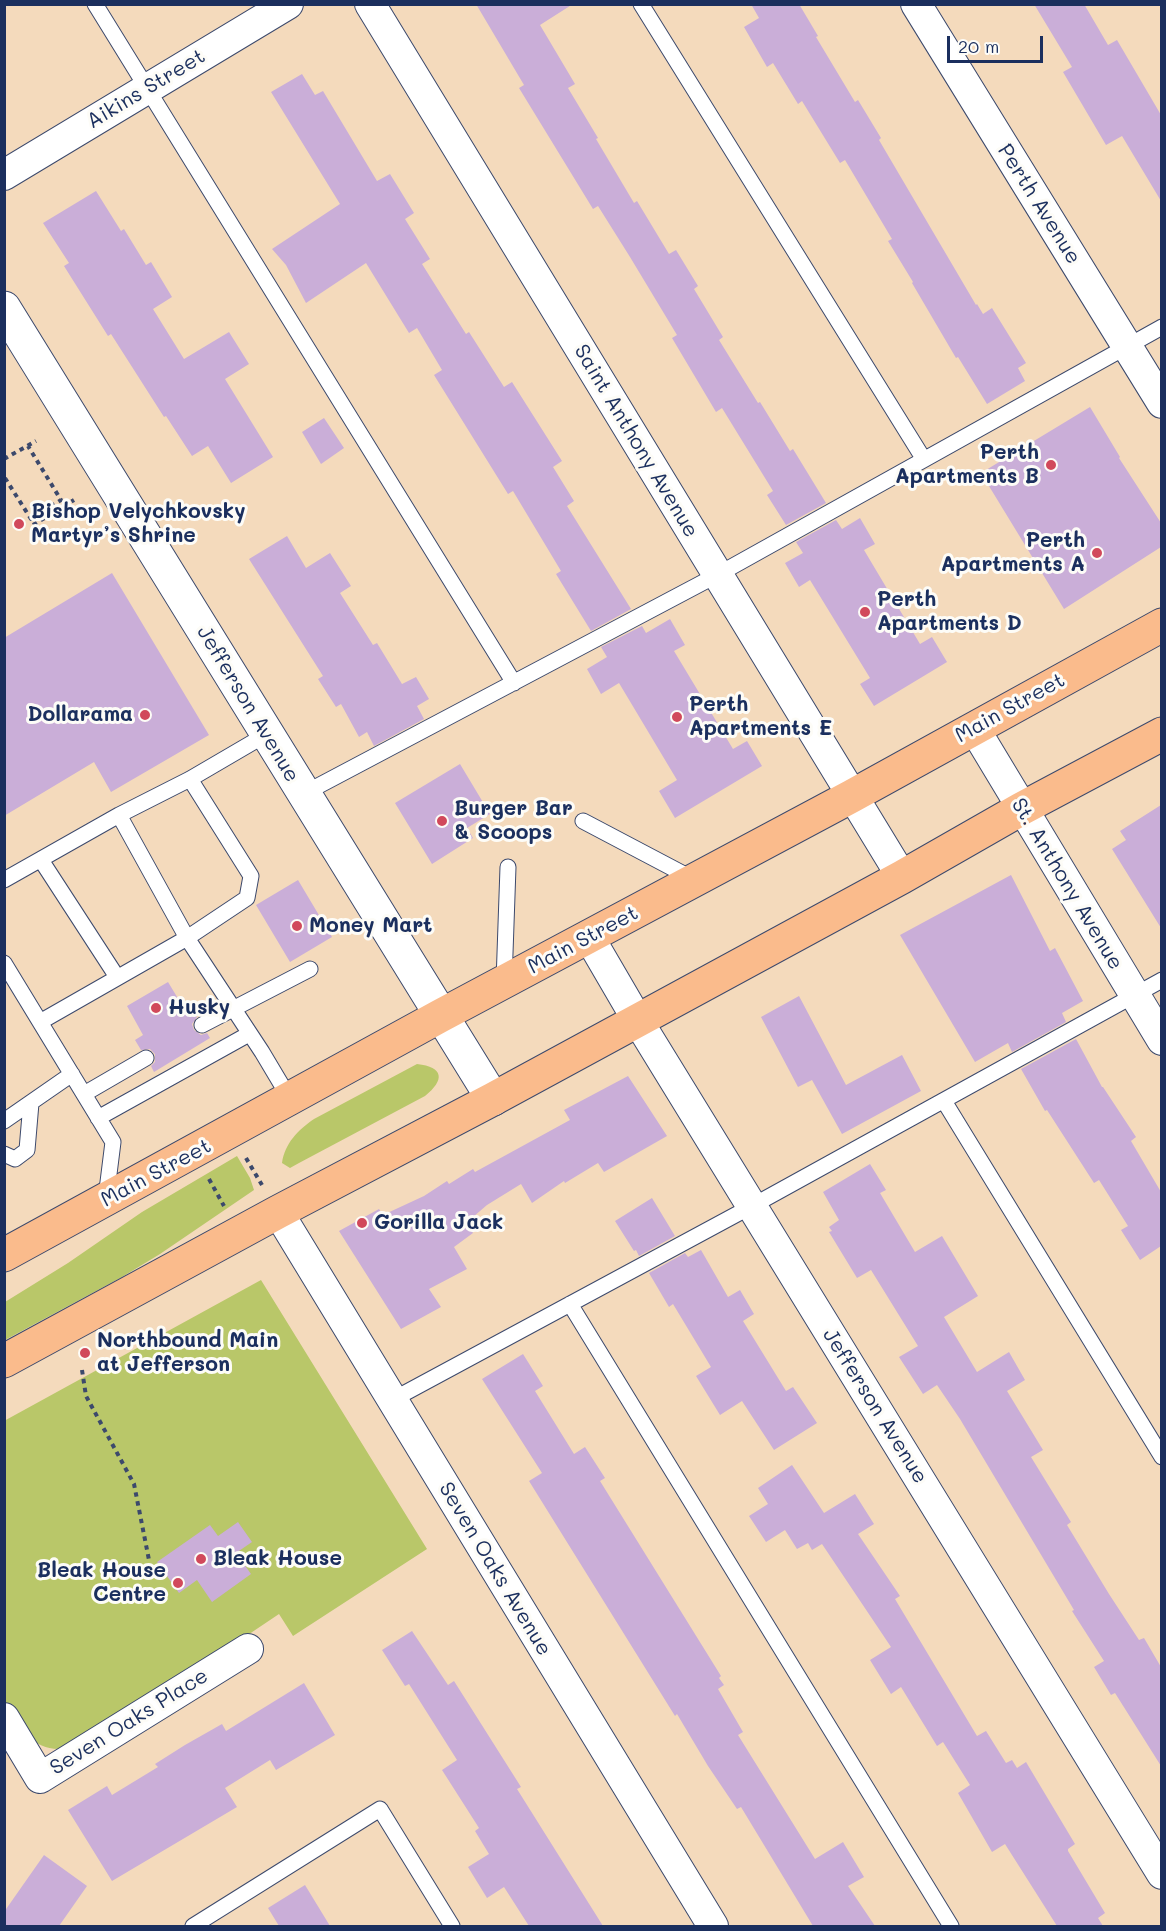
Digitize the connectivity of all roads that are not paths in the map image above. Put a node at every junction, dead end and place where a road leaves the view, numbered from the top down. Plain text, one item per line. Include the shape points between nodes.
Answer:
1 (94, 4) edge
2 (288, 4) edge
3 (370, 4) edge
4 (641, 4) edge
5 (916, 4) edge
6 (146, 88) junction
7 (4, 175) edge
8 (4, 308) edge
9 (1161, 327) edge
10 (1126, 346) junction
11 (1161, 404) edge
12 (923, 458) junction
13 (717, 574) junction
14 (1161, 625) edge
15 (514, 683) junction
16 (974, 728) junction
17 (267, 734) junction
18 (1161, 734) edge
19 (190, 779) junction
20 (303, 794) junction
21 (852, 796) junction
22 (1021, 809) junction
23 (119, 815) junction
24 (583, 821) dead end
25 (41, 860) junction
26 (508, 867) dead end
27 (902, 877) junction
28 (4, 880) edge
29 (695, 880) junction
30 (589, 937) junction
31 (187, 938) junction
32 (4, 963) edge
33 (310, 969) dead end
34 (117, 977) junction
35 (1161, 980) edge
36 (504, 982) junction
37 (1134, 996) junction
38 (233, 1008) junction
39 (440, 1016) junction
40 (638, 1021) junction
41 (40, 1022) junction
42 (202, 1025) dead end
43 (249, 1034) junction
44 (1161, 1040) edge
45 (146, 1058) dead end
46 (72, 1074) junction
47 (84, 1094) junction
48 (290, 1099) junction
49 (493, 1100) junction
50 (944, 1101) junction
51 (31, 1103) junction
52 (98, 1118) junction
53 (4, 1121) edge
54 (4, 1154) edge
55 (105, 1201) junction
56 (752, 1206) junction
57 (278, 1212) junction
58 (4, 1255) edge
59 (570, 1304) junction
60 (4, 1361) edge
61 (392, 1400) junction
62 (1161, 1457) edge
63 (248, 1649) dead end
64 (4, 1718) edge
65 (1161, 1874) edge
66 (193, 1926) edge
67 (452, 1926) edge
68 (713, 1926) edge
69 (951, 1926) edge

1 - 6 lane
2 - 6 street, Aikins Street
3 - 13 street, Saint Anthony Avenue
4 - 12 lane
5 - 10 street, Perth Avenue
6 - 7 street, Aikins Street
6 - 15 lane
8 - 17 street, Jefferson Avenue
9 - 10 lane
10 - 11 street, Perth Avenue
10 - 12 lane
12 - 13 lane
13 - 15 lane
13 - 21 street, Saint Anthony Avenue
14 - 16 main road, Main Street
15 - 20 lane
16 - 21 main road, Main Street
16 - 22 street, St. Anthony Avenue
17 - 19 lane
17 - 20 street, Jefferson Avenue
18 - 22 main road
19 - 23 lane
19 - 31 lane via 252,876 247,898
20 - 39 street, Jefferson Avenue
21 - 27 street, Saint Anthony Avenue
21 - 29 main road, Main Street
22 - 27 main road
22 - 37 street, St. Anthony Avenue
23 - 25 lane
23 - 31 lane
24 - 29 lane
25 - 28 lane
25 - 34 lane
26 - 36 lane
27 - 40 main road
29 - 30 main road, Main Street
30 - 36 main road, Main Street
30 - 40 street, Jefferson Avenue
31 - 34 lane
31 - 38 lane
32 - 41 lane
33 - 38 lane
34 - 41 lane
35 - 37 lane
36 - 39 main road, Main Street
37 - 44 street, St. Anthony Avenue
37 - 50 lane
38 - 42 lane
38 - 43 lane
39 - 48 main road, Main Street
39 - 49 street, Jefferson Avenue
40 - 49 main road
40 - 56 street, Jefferson Avenue
41 - 46 lane
43 - 48 lane
43 - 52 lane
45 - 47 lane
46 - 47 lane
46 - 51 lane
47 - 52 lane
48 - 55 main road, Main Street
49 - 57 main road
50 - 56 lane
50 - 62 lane
51 - 53 lane
51 - 54 lane via 27,1150 15,1159
52 - 55 lane via 113,1142
55 - 58 main road, Main Street
56 - 59 lane
56 - 65 street, Jefferson Avenue
57 - 60 main road
57 - 61 street, Seven Oaks Avenue
59 - 61 lane
59 - 69 lane
61 - 68 street, Seven Oaks Avenue
63 - 64 street, Seven Oaks Place via 40,1778
66 - 67 lane via 380,1809

